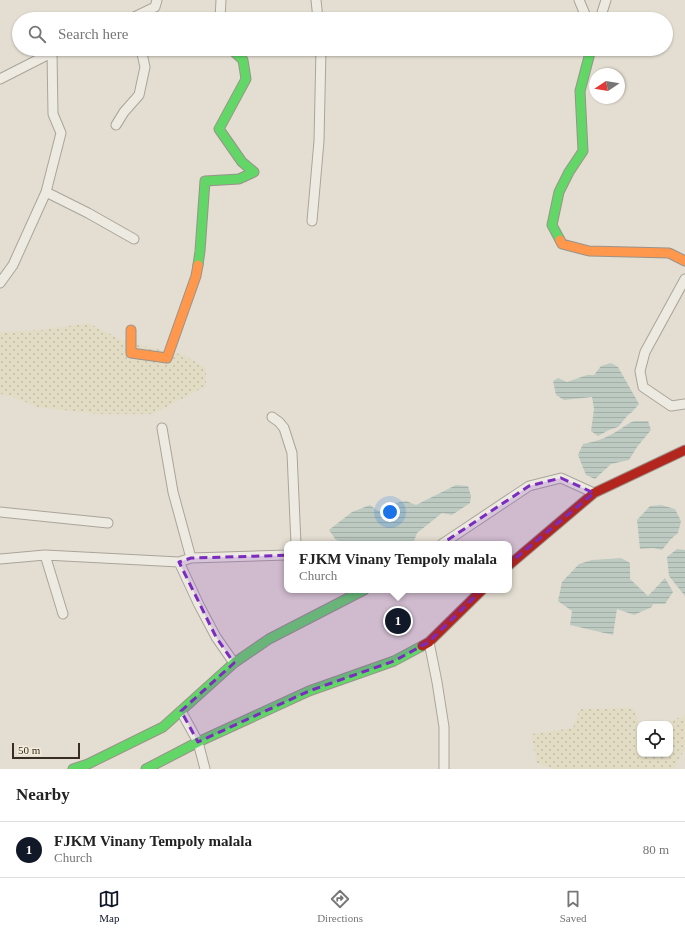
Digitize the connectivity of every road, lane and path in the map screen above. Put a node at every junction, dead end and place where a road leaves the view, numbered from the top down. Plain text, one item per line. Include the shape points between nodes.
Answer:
1 (157, 0) edge
2 (221, 0) edge
3 (316, 0) edge
4 (579, 0) edge
5 (606, 0) edge
6 (146, 12) edge
7 (220, 12) edge
8 (317, 12) edge
9 (584, 12) edge
10 (602, 12) edge
11 (46, 56) edge
12 (56, 56) edge
13 (142, 56) edge
14 (239, 56) edge
15 (320, 56) edge
16 (589, 56) edge
17 (0, 79) edge
18 (116, 125) dead end
19 (46, 192) junction
20 (312, 221) dead end
21 (134, 239) dead end
22 (685, 261) edge
23 (685, 279) edge
24 (0, 283) edge
25 (131, 330) dead end
26 (685, 404) edge
27 (272, 417) dead end
28 (162, 428) dead end
29 (685, 450) edge
30 (594, 493) junction
31 (0, 512) edge
32 (108, 523) dead end
33 (296, 541) edge
34 (446, 541) edge
35 (45, 555) junction
36 (284, 555) edge
37 (191, 558) junction
38 (0, 559) edge
39 (512, 561) edge
40 (179, 562) junction
41 (358, 593) edge
42 (479, 593) edge
43 (63, 614) dead end
44 (429, 642) junction
45 (234, 663) junction
46 (181, 711) junction
47 (198, 742) junction
48 (73, 769) edge
49 (146, 769) edge
50 (205, 769) edge
51 (444, 769) edge

1 - 6 street via 156,7
2 - 7 street
3 - 8 street
4 - 9 street
5 - 10 street
11 - 17 street
12 - 19 street via 53,114 62,133
13 - 18 street via 144,67 140,95
14 - 25 street via 243,60 246,79 219,129 242,162 254,172 239,179 205,181 196,276 167,358 131,353
15 - 20 street via 319,141
16 - 22 street via 580,92 583,150 559,192 552,225 562,244 569,246 589,251 669,253
19 - 21 street
19 - 24 street via 13,265
23 - 26 street via 645,352 640,371 643,387 671,406
27 - 33 street via 284,428 292,453
28 - 37 street via 173,492
29 - 30 street
30 - 34 street via 560,478 529,486
30 - 39 street
31 - 32 street
35 - 38 street
35 - 40 street
35 - 43 street
36 - 37 street
37 - 40 street
40 - 45 street via 216,637
41 - 45 street via 269,639
42 - 44 street
44 - 47 street via 394,661 309,691
44 - 51 street via 444,727
45 - 46 street
46 - 47 street
46 - 48 street via 163,727
47 - 49 street
47 - 50 street

